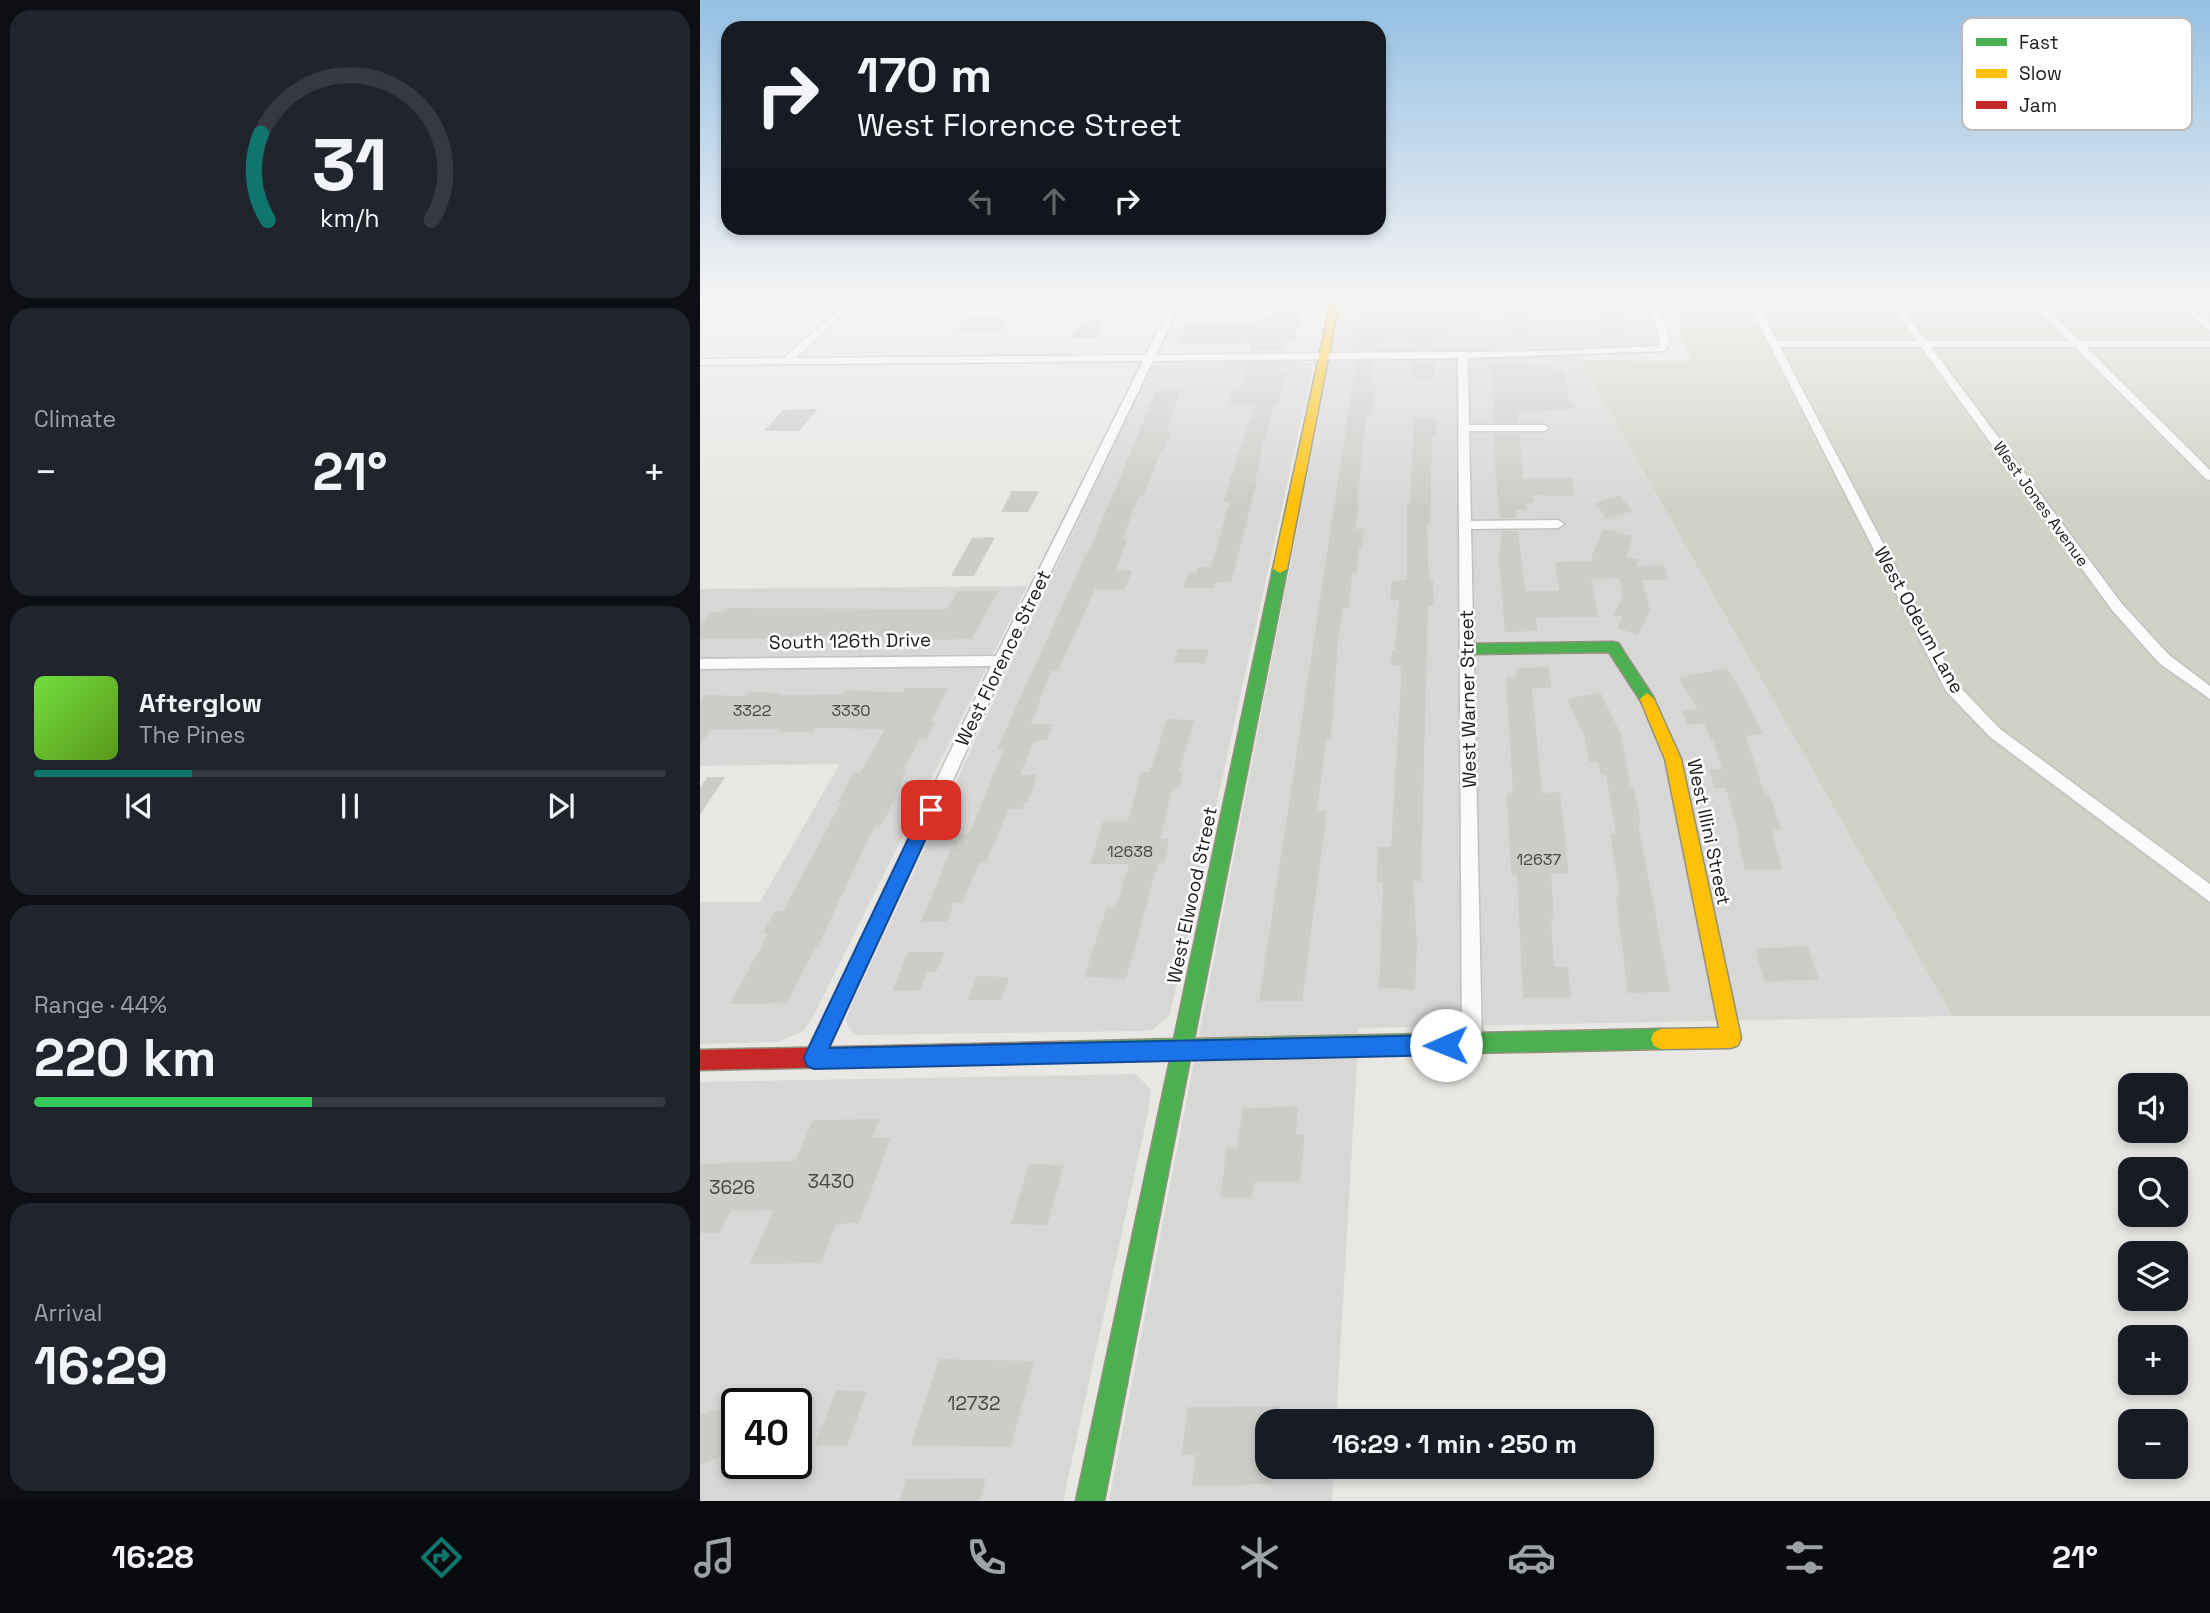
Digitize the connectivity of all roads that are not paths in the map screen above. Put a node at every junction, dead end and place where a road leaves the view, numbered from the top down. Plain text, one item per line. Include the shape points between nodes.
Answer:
1 (1143, 367) edge
2 (1322, 367) edge
3 (1463, 367) edge
4 (1785, 367) edge
5 (1941, 367) edge
6 (2100, 367) edge
7 (1464, 428) junction
8 (1544, 428) dead end
9 (2210, 477) edge
10 (1558, 524) dead end
11 (1464, 525) junction
12 (1468, 649) junction
13 (1001, 661) junction
14 (700, 664) edge
15 (2210, 694) edge
16 (2210, 894) edge
17 (1472, 1044) junction
18 (1181, 1051) junction
19 (814, 1058) junction
20 (700, 1060) edge
21 (1090, 1501) edge

1 - 13 street, West Florence Street
2 - 18 street, West Elwood Street
3 - 7 street, West Warner Street
4 - 16 street, West Odeum Lane via 1951,687 1995,733
5 - 15 street, West Jones Avenue via 2117,607 2164,659
6 - 9 street
7 - 8 street
7 - 11 street, West Warner Street
10 - 11 street
11 - 12 street, West Warner Street
12 - 17 street, West Warner Street
12 - 17 street, West Illini Street via 1613,647 1652,706 1673,759 1731,1038
13 - 14 street, South 126th Drive
13 - 19 street, West Florence Street
17 - 18 street
18 - 19 street
18 - 21 street, West Elwood Street
19 - 20 street

